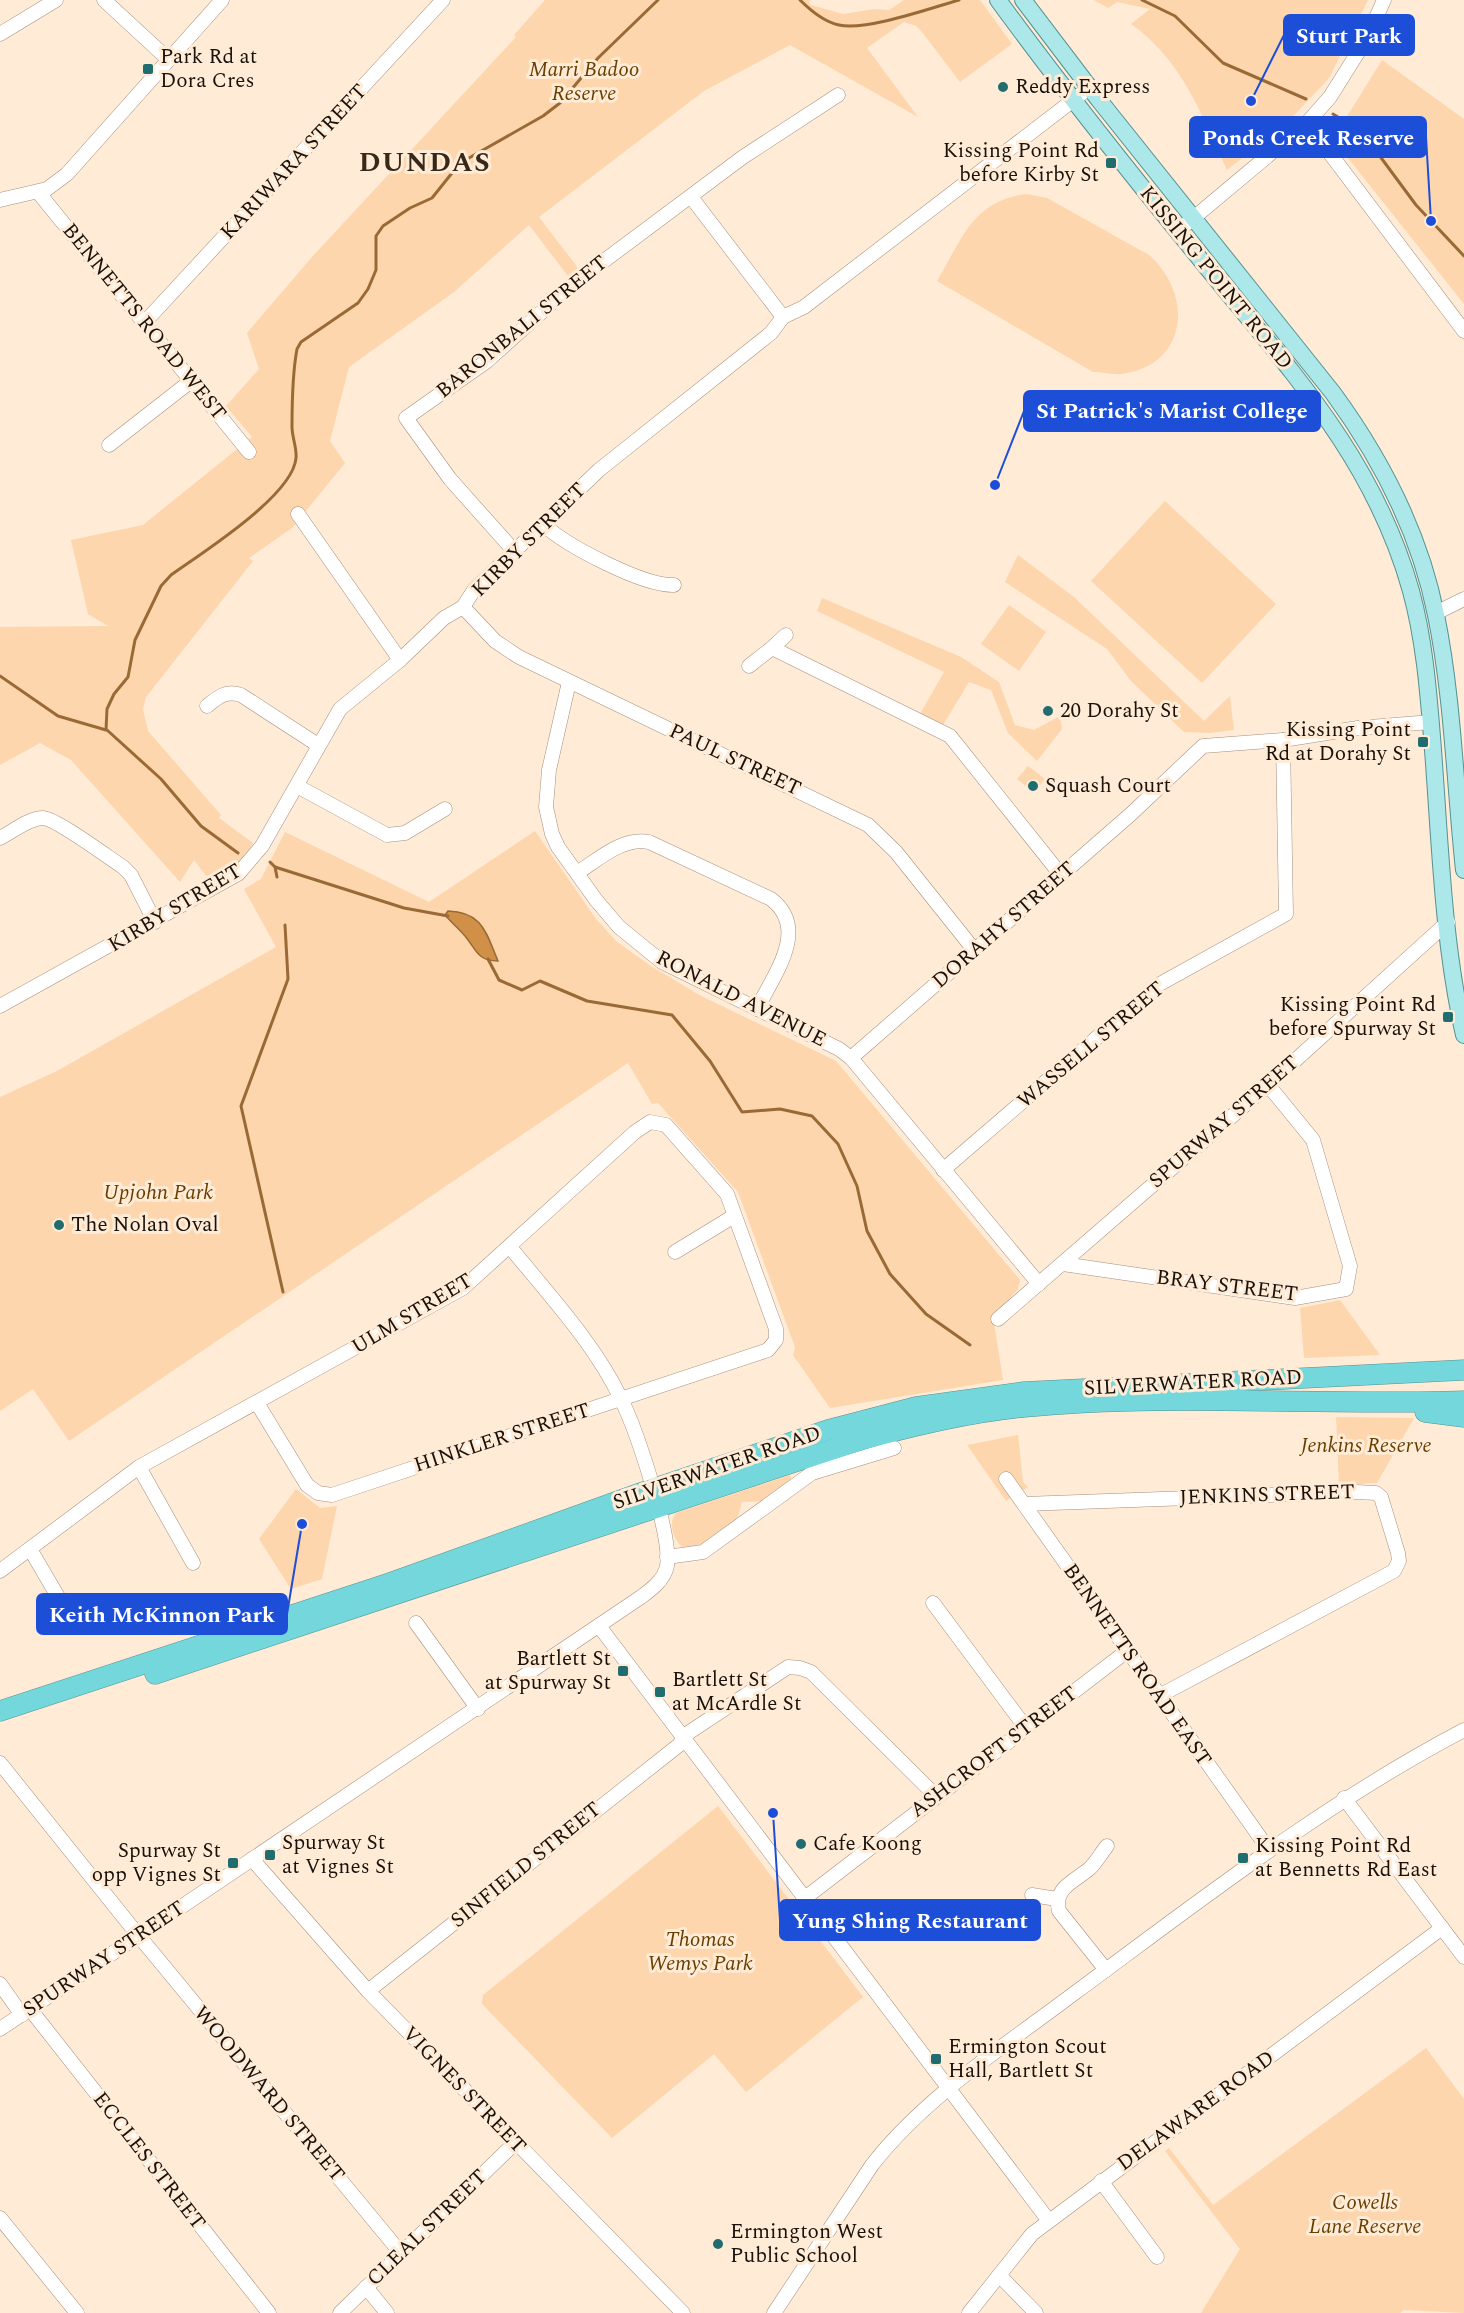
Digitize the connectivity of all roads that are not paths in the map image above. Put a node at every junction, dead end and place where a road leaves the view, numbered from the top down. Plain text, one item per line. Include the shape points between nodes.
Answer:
1 (56, 0) edge
2 (104, 0) edge
3 (222, 0) edge
4 (443, 0) edge
5 (998, 0) edge
6 (1023, 0) edge
7 (1384, 0) edge
8 (0, 34) edge
9 (170, 60) junction
10 (1089, 88) junction
11 (838, 95) dead end
12 (1074, 100) junction
13 (1307, 123) junction
14 (38, 192) junction
15 (691, 197) junction
16 (0, 200) edge
17 (1194, 218) junction
18 (1178, 231) junction
19 (783, 317) junction
20 (144, 323) junction
21 (1464, 331) edge
22 (191, 381) junction
23 (109, 445) dead end
24 (249, 452) dead end
25 (298, 514) dead end
26 (544, 525) junction
27 (515, 552) junction
28 (674, 585) dead end
29 (1464, 599) edge
30 (463, 607) junction
31 (1436, 613) junction
32 (786, 635) dead end
33 (772, 648) junction
34 (400, 660) junction
35 (749, 666) dead end
36 (569, 682) junction
37 (207, 706) dead end
38 (1431, 722) junction
39 (1283, 740) junction
40 (318, 745) junction
41 (297, 786) junction
42 (445, 809) dead end
43 (0, 838) edge
44 (1464, 870) edge
45 (577, 873) junction
46 (1061, 875) junction
47 (155, 922) junction
48 (1448, 922) junction
49 (975, 951) junction
50 (0, 1006) edge
51 (757, 1009) junction
52 (1464, 1035) edge
53 (851, 1058) junction
54 (1268, 1085) junction
55 (943, 1170) junction
56 (734, 1216) junction
57 (510, 1247) junction
58 (675, 1252) dead end
59 (1063, 1264) junction
60 (1039, 1284) junction
61 (998, 1319) dead end
62 (776, 1329) joint
63 (1464, 1370) edge
64 (621, 1399) junction
65 (1464, 1401) edge
66 (256, 1402) junction
67 (1338, 1403) junction
68 (1464, 1418) edge
69 (894, 1448) dead end
70 (139, 1467) junction
71 (1006, 1479) dead end
72 (653, 1489) junction
73 (1024, 1504) junction
74 (658, 1508) junction
75 (30, 1548) junction
76 (668, 1557) junction
77 (193, 1563) dead end
78 (0, 1571) edge
79 (933, 1603) dead end
80 (64, 1607) dead end
81 (416, 1623) dead end
82 (599, 1626) junction
83 (1127, 1651) junction
84 (1160, 1696) junction
85 (478, 1709) junction
86 (0, 1711) edge
87 (0, 1724) edge
88 (1026, 1728) junction
89 (1464, 1730) edge
90 (684, 1739) junction
91 (0, 1763) edge
92 (936, 1796) junction
93 (1344, 1798) junction
94 (1107, 1846) dead end
95 (1269, 1850) junction
96 (252, 1859) junction
97 (1032, 1896) dead end
98 (805, 1898) junction
99 (1057, 1899) junction
100 (1442, 1928) junction
101 (138, 1935) junction
102 (1464, 1957) edge
103 (1106, 1970) junction
104 (0, 1984) edge
105 (368, 1991) junction
106 (26, 2012) junction
107 (0, 2029) edge
108 (950, 2090) junction
109 (515, 2143) junction
110 (1101, 2181) junction
111 (0, 2218) edge
112 (1049, 2221) junction
113 (400, 2252) junction
114 (1157, 2257) dead end
115 (999, 2275) junction
116 (366, 2287) junction
117 (77, 2313) edge
118 (268, 2313) edge
119 (340, 2313) edge
120 (387, 2313) edge
121 (683, 2313) edge
122 (774, 2313) edge
123 (969, 2313) edge
124 (1036, 2313) edge

1 - 8 street
2 - 9 street
3 - 9 street
4 - 20 street, KARIWARA STREET
5 - 12 main road, KISSING POINT ROAD
6 - 10 main road, KISSING POINT ROAD
7 - 13 street via 1342,81
9 - 14 street via 67,174
10 - 12 street, KIRBY STREET
10 - 17 main road, KISSING POINT ROAD
11 - 15 street, BARONBALI STREET via 743,157
12 - 18 main road, KISSING POINT ROAD
12 - 19 street, KIRBY STREET via 804,307
13 - 17 street
13 - 21 street
14 - 16 street
14 - 20 street, BENNETTS ROAD WEST
15 - 19 street
15 - 27 street, BARONBALI STREET via 573,284 487,361 405,418 450,479
17 - 18 street
17 - 31 main road, KISSING POINT ROAD via 1334,393 1367,441 1413,536
18 - 38 main road, KISSING POINT ROAD via 1314,398 1363,473 1392,534 1412,596 1421,633
19 - 26 street, KIRBY STREET via 771,333 599,470
20 - 22 street, BENNETTS ROAD WEST
22 - 23 street
22 - 24 street, BENNETTS ROAD WEST
25 - 34 street
26 - 27 street, KIRBY STREET
26 - 28 street via 568,543 644,580
27 - 30 street, KIRBY STREET via 474,590
29 - 31 street
30 - 34 street, KIRBY STREET via 444,618
30 - 36 street, PAUL STREET via 508,650
31 - 44 main road, KISSING POINT ROAD
32 - 33 street
33 - 35 street
33 - 46 street via 950,736
34 - 40 street, KIRBY STREET via 340,709
36 - 45 street, RONALD AVENUE via 549,770 546,807 552,834
36 - 49 street, PAUL STREET via 868,825 896,852
37 - 40 street via 221,695 241,694
38 - 39 street, DORAHY STREET
38 - 48 main road, KISSING POINT ROAD
39 - 46 street, DORAHY STREET via 1203,746
39 - 55 street, WASSELL STREET via 1286,914 1158,985
40 - 41 street, KIRBY STREET
41 - 42 street via 387,835 405,833
41 - 47 street, KIRBY STREET via 245,868
43 - 47 street via 41,818 55,823 123,867
45 - 51 street, RONALD AVENUE via 619,927 662,962
45 - 51 street via 619,846 639,840 771,899 786,914 791,933
46 - 49 street, DORAHY STREET
47 - 50 street, KIRBY STREET
48 - 52 main road, KISSING POINT ROAD via 1452,973
48 - 54 street, SPURWAY STREET
49 - 53 street, DORAHY STREET
51 - 53 street, RONALD AVENUE
53 - 55 street
54 - 59 street, SPURWAY STREET
54 - 59 street, BRAY STREET via 1313,1140 1350,1266 1346,1289 1295,1299
55 - 60 street
56 - 57 street, ULM STREET via 727,1194 666,1125 650,1122
56 - 58 street
56 - 62 street, ULM STREET
57 - 64 street via 576,1329
57 - 66 street, ULM STREET via 463,1288
59 - 60 street, SPURWAY STREET
60 - 61 street, SPURWAY STREET
62 - 64 street, HINKLER STREET via 776,1340 768,1350
63 - 72 highway, SILVERWATER ROAD via 1062,1389 952,1400 828,1430
64 - 66 street, HINKLER STREET via 332,1495 318,1493 307,1485
64 - 72 street
65 - 67 highway, SILVERWATER ROAD
66 - 70 street, ULM STREET
67 - 68 highway, SILVERWATER ROAD via 1381,1412
67 - 74 highway, SILVERWATER ROAD via 1126,1401 1003,1410 932,1421 864,1438
69 - 76 street via 812,1473 703,1552
70 - 75 street, ULM STREET
70 - 77 street
71 - 73 street, BENNETTS ROAD EAST
72 - 74 street
72 - 86 highway, SILVERWATER ROAD via 390,1583
73 - 83 street, BENNETTS ROAD EAST
73 - 84 street, JENKINS STREET via 1356,1492 1381,1497 1398,1553 1394,1571
74 - 76 street
74 - 87 highway, SILVERWATER ROAD
75 - 78 street, ULM STREET
75 - 80 street
76 - 82 street, SPURWAY STREET via 663,1575 654,1587
79 - 88 street
81 - 85 street
82 - 85 street, SPURWAY STREET
82 - 90 street
83 - 84 street, BENNETTS ROAD EAST
83 - 88 street, ASHCROFT STREET
84 - 95 street, BENNETTS ROAD EAST
85 - 96 street, SPURWAY STREET
88 - 92 street, ASHCROFT STREET
89 - 93 street
90 - 92 street, SINFIELD STREET via 788,1667 800,1668 811,1672 827,1687
90 - 98 street
90 - 105 street, SINFIELD STREET
91 - 101 street, WOODWARD STREET
92 - 98 street, ASHCROFT STREET
93 - 95 street
93 - 100 street
94 - 99 street via 1091,1867 1062,1888
95 - 103 street
96 - 101 street, SPURWAY STREET
96 - 105 street, VIGNES STREET
97 - 99 street
98 - 108 street
99 - 103 street via 1059,1911
100 - 102 street
100 - 110 street, DELAWARE ROAD
101 - 106 street, SPURWAY STREET
101 - 113 street, WOODWARD STREET
103 - 108 street
104 - 106 street, ECCLES STREET
105 - 109 street, VIGNES STREET
106 - 107 street, SPURWAY STREET
106 - 118 street, ECCLES STREET
108 - 112 street
108 - 122 street via 886,2146
109 - 113 street, CLEAL STREET
109 - 121 street, VIGNES STREET
110 - 112 street, DELAWARE ROAD
110 - 114 street
111 - 117 street
112 - 115 street, DELAWARE ROAD via 1032,2234
113 - 116 street, CLEAL STREET
115 - 123 street, DELAWARE ROAD
115 - 124 street
116 - 119 street, CLEAL STREET
116 - 120 street

